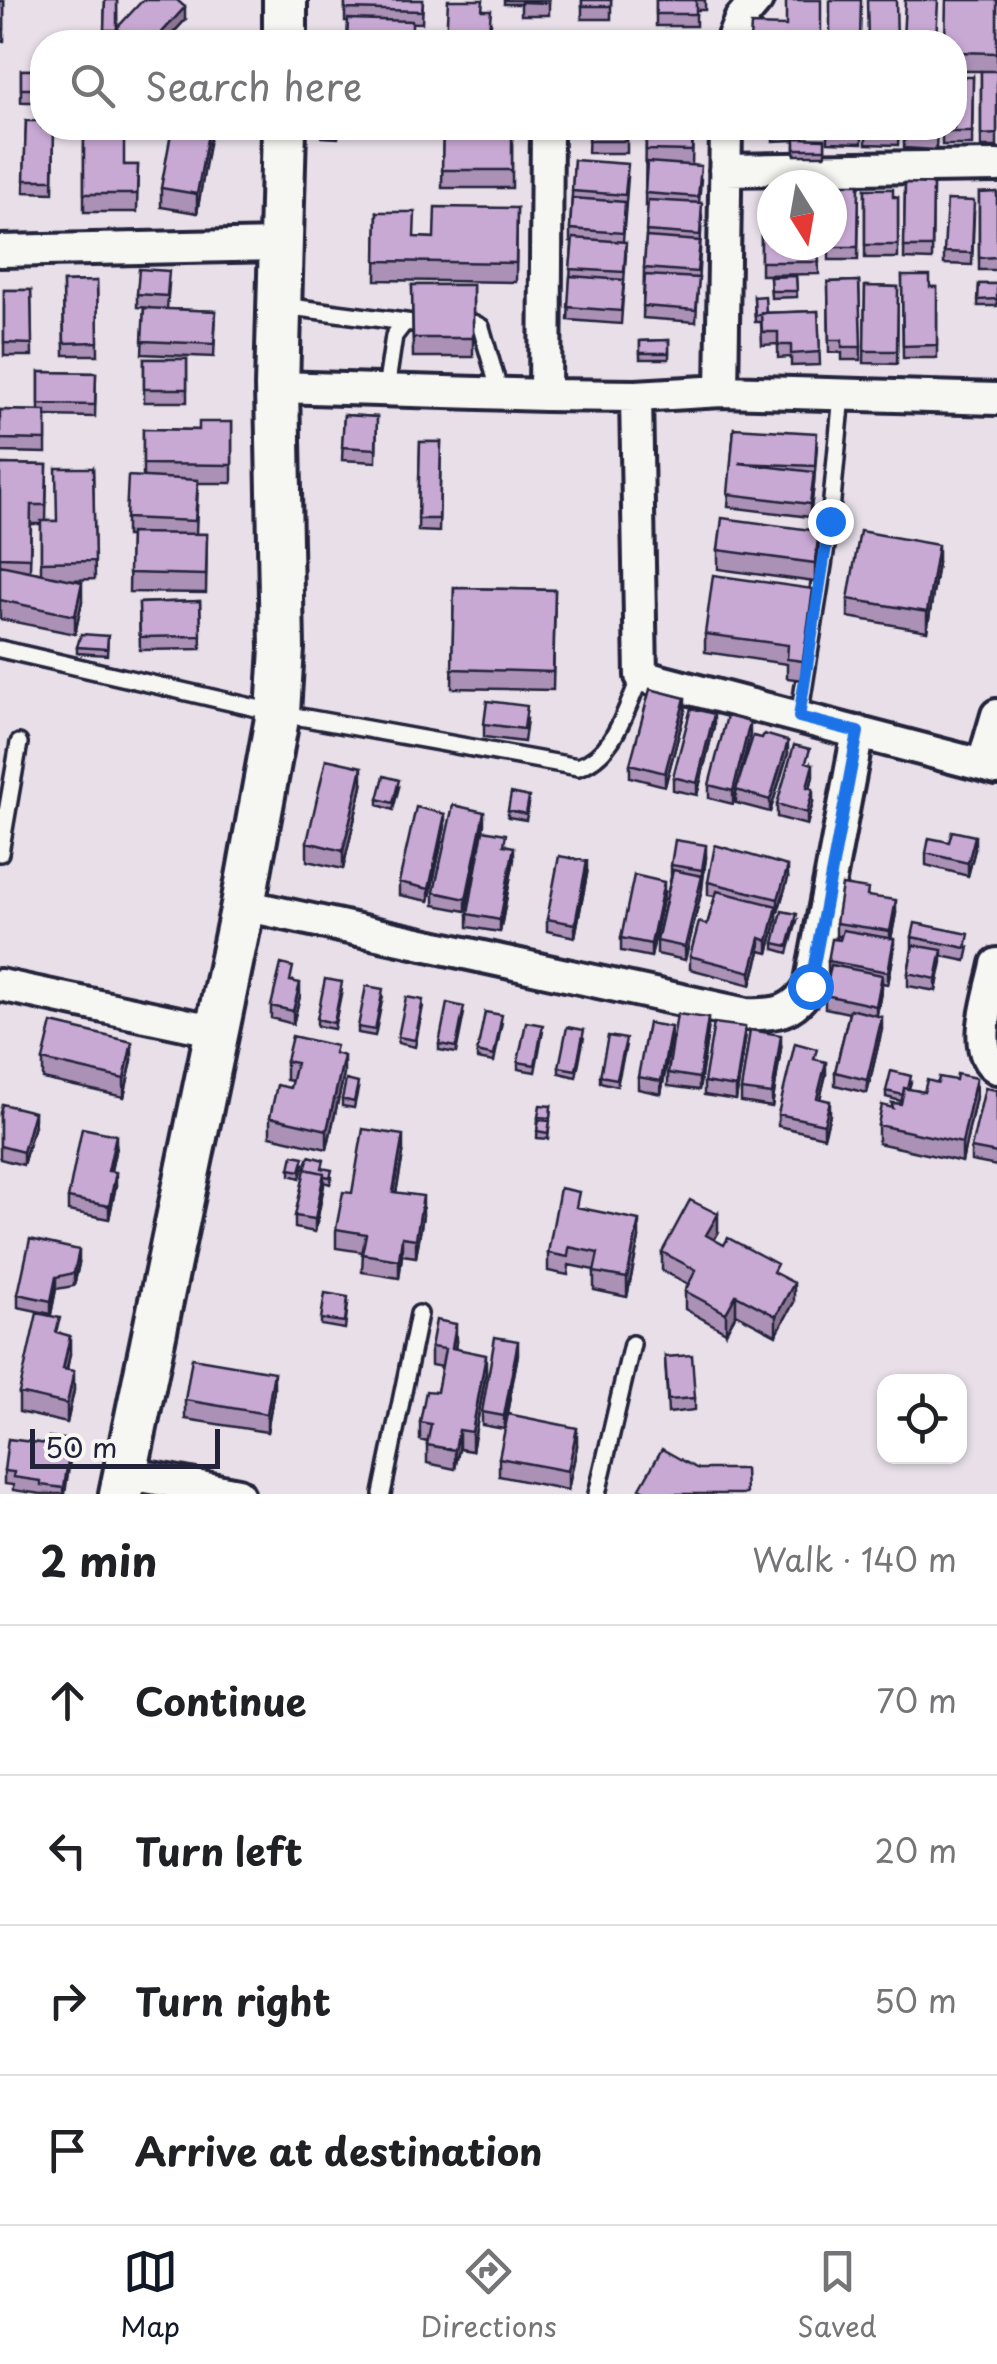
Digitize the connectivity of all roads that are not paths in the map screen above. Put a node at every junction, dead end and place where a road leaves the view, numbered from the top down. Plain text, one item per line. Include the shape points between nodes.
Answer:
1 (286, 0) edge
2 (758, 0) edge
3 (285, 30) edge
4 (736, 30) edge
5 (284, 140) edge
6 (547, 140) edge
7 (726, 140) edge
8 (997, 166) edge
9 (725, 170) junction
10 (281, 245) junction
11 (0, 250) edge
12 (279, 306) junction
13 (472, 324) edge
14 (277, 387) junction
15 (386, 390) junction
16 (722, 391) junction
17 (500, 393) junction
18 (545, 395) junction
19 (842, 395) junction
20 (636, 396) junction
21 (997, 399) edge
22 (0, 648) edge
23 (641, 676) junction
24 (278, 714) junction
25 (997, 715) edge
26 (799, 717) junction
27 (858, 732) junction
28 (19, 743) dead end
29 (990, 766) edge
30 (0, 854) edge
31 (243, 906) junction
32 (997, 964) edge
33 (0, 985) edge
34 (217, 1030) junction
35 (997, 1068) edge
36 (419, 1314) dead end
37 (632, 1344) dead end
38 (123, 1483) edge
39 (238, 1494) edge
40 (382, 1494) edge
41 (597, 1494) edge

1 - 3 street
2 - 4 street
5 - 10 street
6 - 18 street
7 - 9 street
8 - 9 street
9 - 16 street
10 - 11 street
10 - 12 street
12 - 14 street
12 - 15 lane via 409,322 394,336
13 - 17 lane via 485,336
14 - 15 street
14 - 24 street
15 - 17 street
16 - 19 street
16 - 20 street
17 - 18 street
18 - 20 street
19 - 21 street
19 - 26 lane
20 - 23 street
22 - 24 lane
23 - 24 lane via 606,750 578,767
23 - 26 street
24 - 31 street
25 - 29 street
26 - 27 street
27 - 29 street
27 - 31 street via 810,986 798,1004 776,1014 746,1014
28 - 30 lane
31 - 34 street
32 - 35 street via 981,1042
33 - 34 street
34 - 38 street
36 - 40 lane
37 - 41 lane
38 - 39 street

